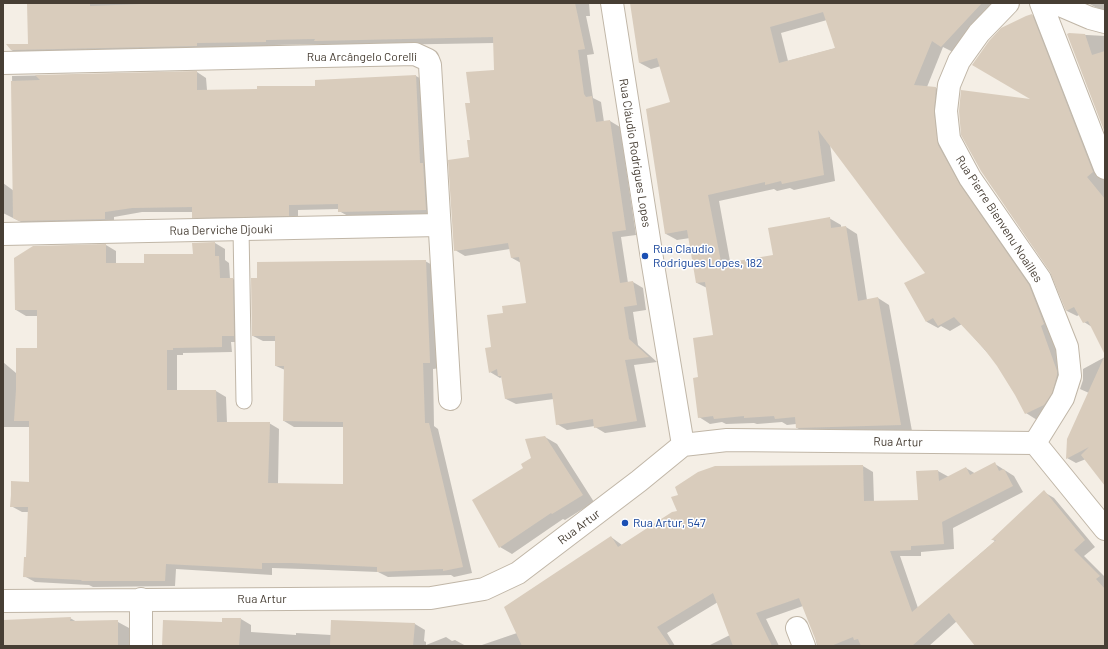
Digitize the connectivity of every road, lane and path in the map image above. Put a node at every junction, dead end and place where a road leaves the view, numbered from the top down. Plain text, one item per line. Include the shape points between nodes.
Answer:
1 (612, 3) edge
2 (1008, 3) edge
3 (1041, 3) edge
4 (1055, 3) edge
5 (1105, 22) edge
6 (3, 63) edge
7 (1105, 168) edge
8 (439, 225) junction
9 (241, 229) junction
10 (3, 234) edge
11 (450, 400) dead end
12 (244, 401) dead end
13 (1035, 443) junction
14 (683, 445) junction
15 (1105, 528) edge
16 (141, 599) junction
17 (3, 601) edge
18 (141, 646) edge

1 - 14 street, Rua Cláudio Rodrigues Lopes
2 - 13 street, Rua Pierre Bienvenu Noailles via 979,33 959,61 949,85 946,111 949,139 970,178 1040,279 1067,348 1070,376 1063,398
3 - 7 street
4 - 5 street
6 - 8 street, Rua Arcângelo Corelli via 415,54 422,56 430,65
8 - 9 street, Rua Derviche Djouki
8 - 11 street, Rua Arcângelo Corelli
9 - 10 street, Rua Derviche Djouki
9 - 12 lane
13 - 14 street, Rua Artur via 727,440
13 - 15 street
14 - 16 street, Rua Artur via 518,573 484,589 431,598
16 - 17 street, Rua Artur
16 - 18 street

